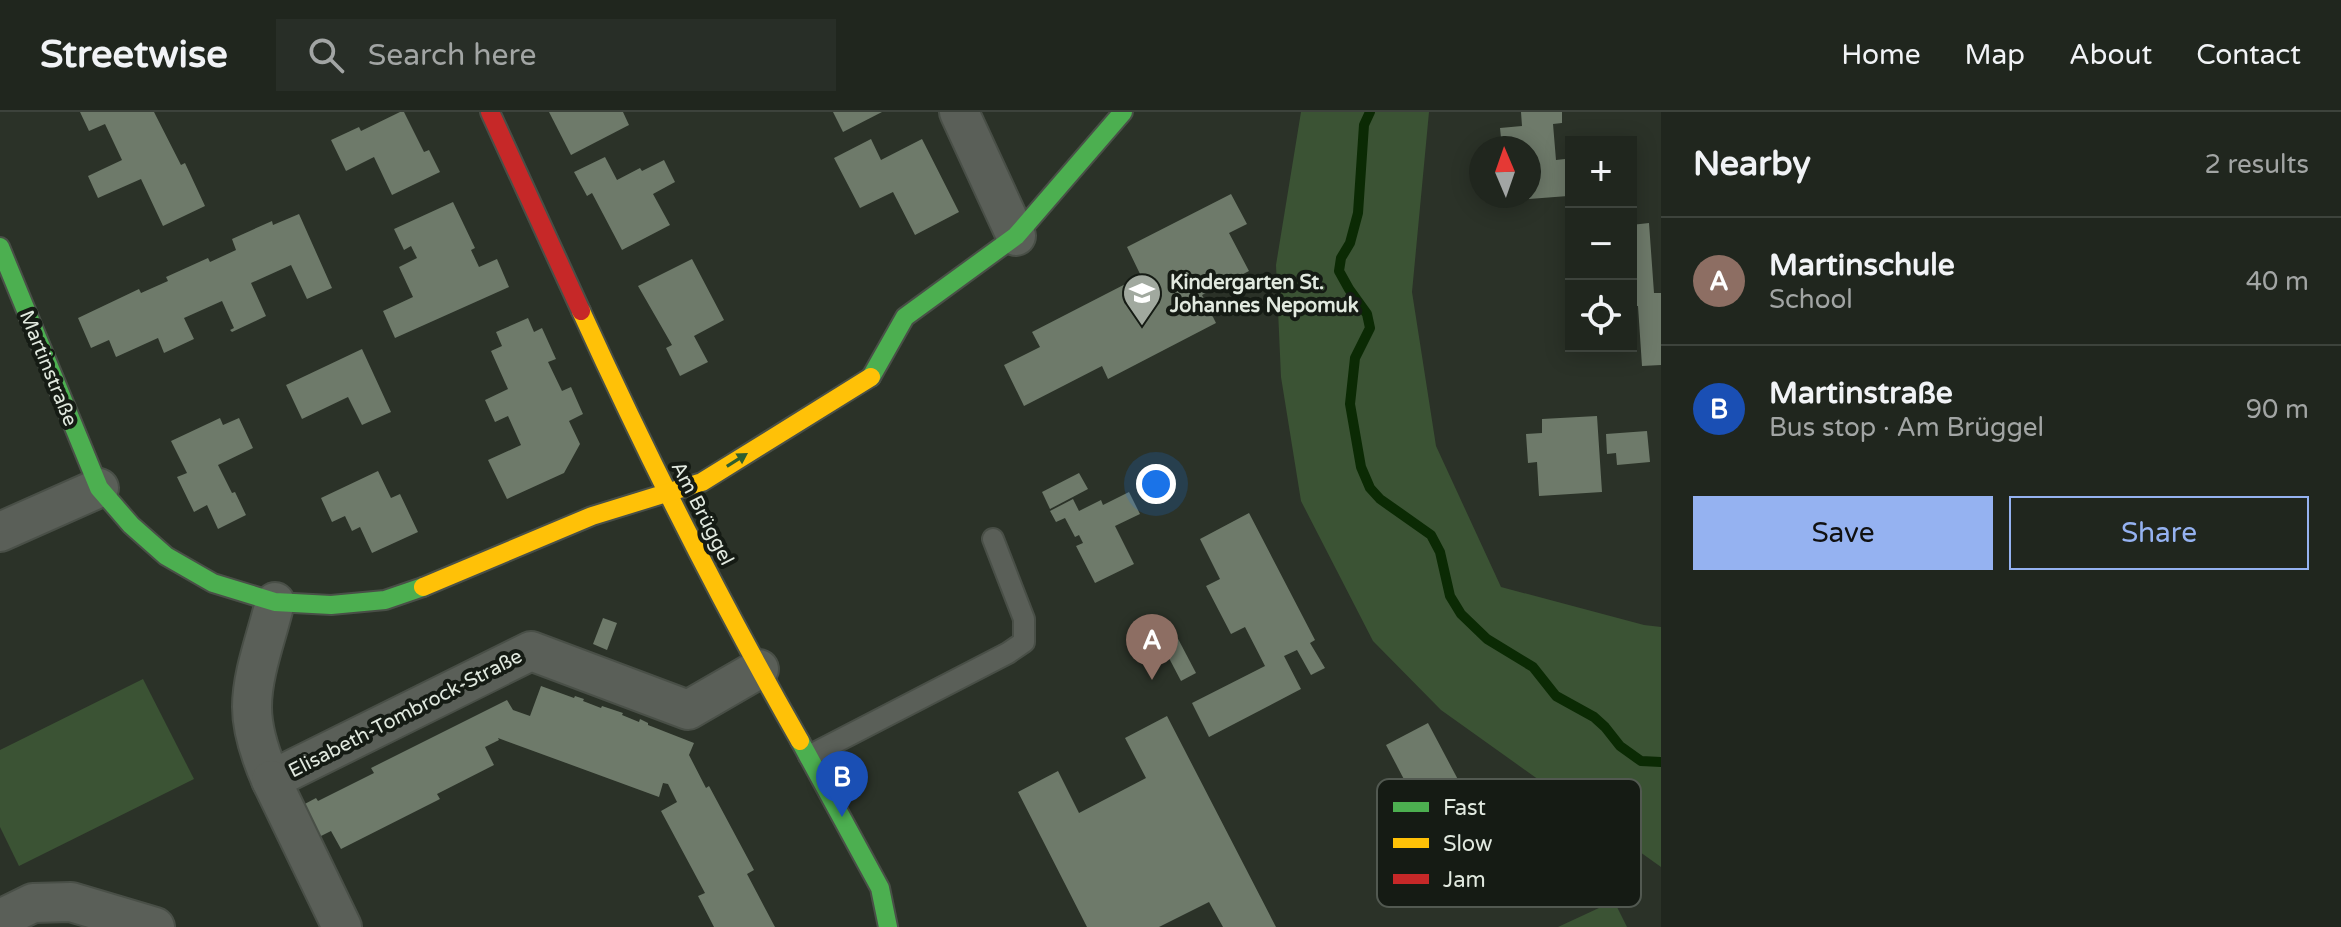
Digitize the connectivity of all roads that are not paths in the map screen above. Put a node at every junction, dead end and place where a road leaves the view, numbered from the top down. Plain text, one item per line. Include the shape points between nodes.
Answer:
1 (490, 112) edge
2 (959, 112) edge
3 (1123, 112) edge
4 (1016, 236) junction
5 (0, 247) edge
6 (99, 488) junction
7 (667, 493) junction
8 (0, 532) edge
9 (993, 539) dead end
10 (275, 602) junction
11 (759, 669) junction
12 (809, 756) junction
13 (271, 780) junction
14 (0, 919) edge
15 (155, 927) edge
16 (342, 927) edge
17 (888, 927) edge

1 - 7 street, Am Brüggel
2 - 4 street
3 - 4 street, Martinstraße
7 -> 4 street, Martinstraße via 702,482 871,377 905,317
5 - 6 street, Martinstraße
6 - 8 street
6 - 10 street, Martinstraße via 166,556 213,583
7 - 10 street, Martinstraße via 592,516 385,600 331,605
7 - 11 street, Am Brüggel
9 - 12 lane via 1024,619 1024,642
10 - 13 street, Elisabeth-Tombrock-Straße via 252,706
11 - 12 street, Am Brüggel
11 - 13 street, Elisabeth-Tombrock-Straße via 688,710 531,651
12 - 17 street, Am Brüggel via 880,888
13 - 16 street, Elisabeth-Tombrock-Straße
14 - 15 street via 33,903 71,902

